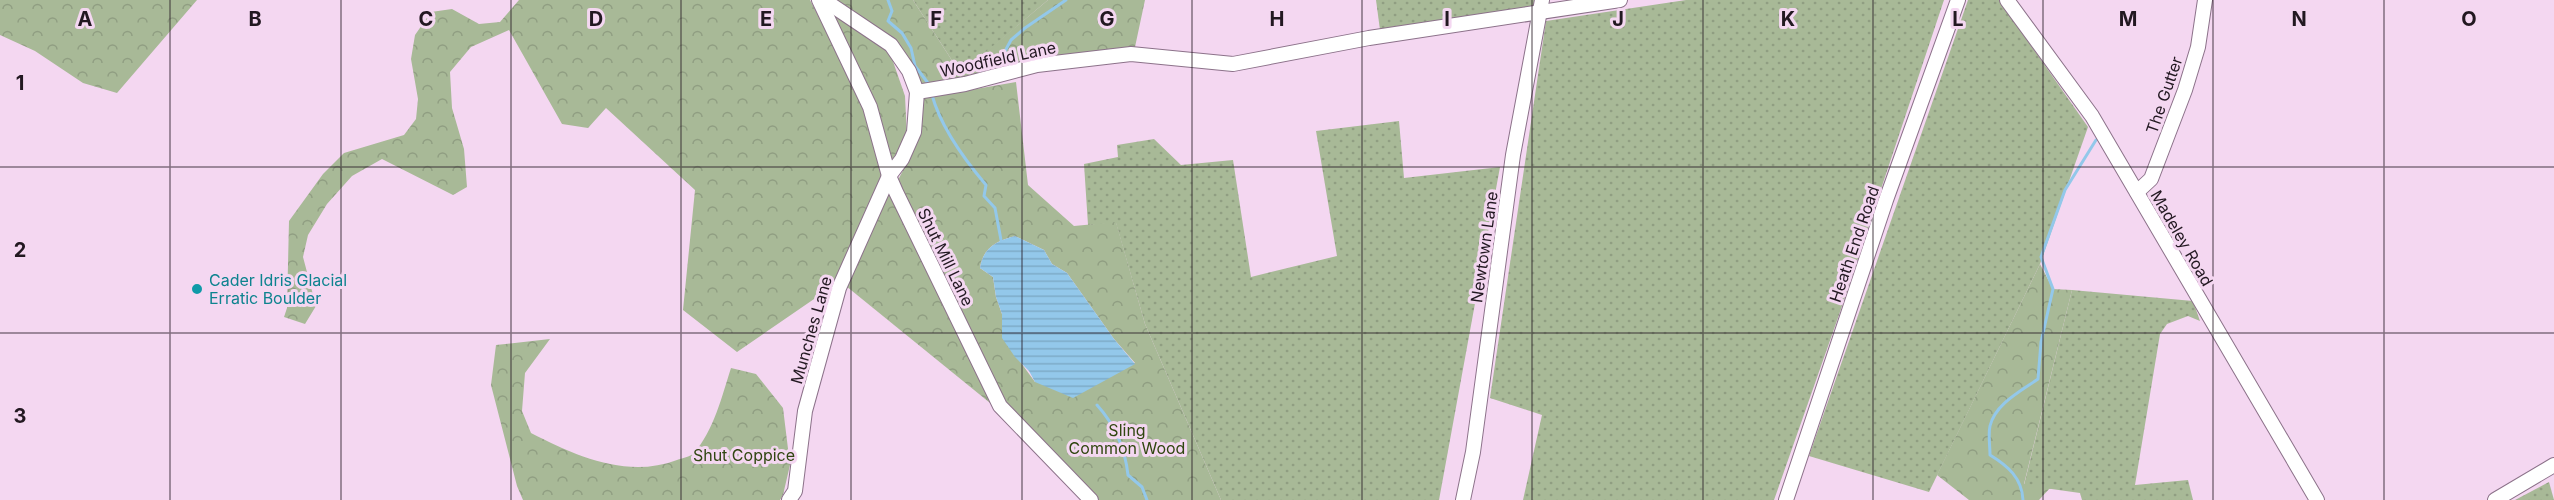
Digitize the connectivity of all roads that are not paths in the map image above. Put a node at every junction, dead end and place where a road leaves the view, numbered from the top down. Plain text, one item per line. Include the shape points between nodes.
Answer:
1 (819, 0) edge
2 (824, 0) edge
3 (1620, 0) edge
4 (1958, 0) edge
5 (2007, 0) edge
6 (2205, 0) edge
7 (1541, 7) edge
8 (917, 92) junction
9 (889, 176) junction
10 (2137, 192) junction
11 (2554, 465) edge
12 (789, 500) edge
13 (1091, 500) edge
14 (1463, 500) edge
15 (1786, 500) edge
16 (2317, 500) edge
17 (2495, 500) edge

1 - 9 street, Shut Mill Lane via 870,107
2 - 8 street via 891,45 909,71
3 - 7 street, Woodfield Lane
4 - 15 street, Heath End Road via 1886,200
5 - 10 street, Madeley Road via 2092,116
6 - 10 street, The Gutter via 2198,47 2185,90 2151,179
7 - 8 street, Woodfield Lane via 1233,64 1131,54 1037,65
7 - 14 street, Newtown Lane via 1513,155 1473,452
8 - 9 street via 914,132
9 - 12 street, Munches Lane via 839,288 805,411 795,491
9 - 13 street, Shut Mill Lane via 1000,406
10 - 16 street, Madeley Road
11 - 17 street

